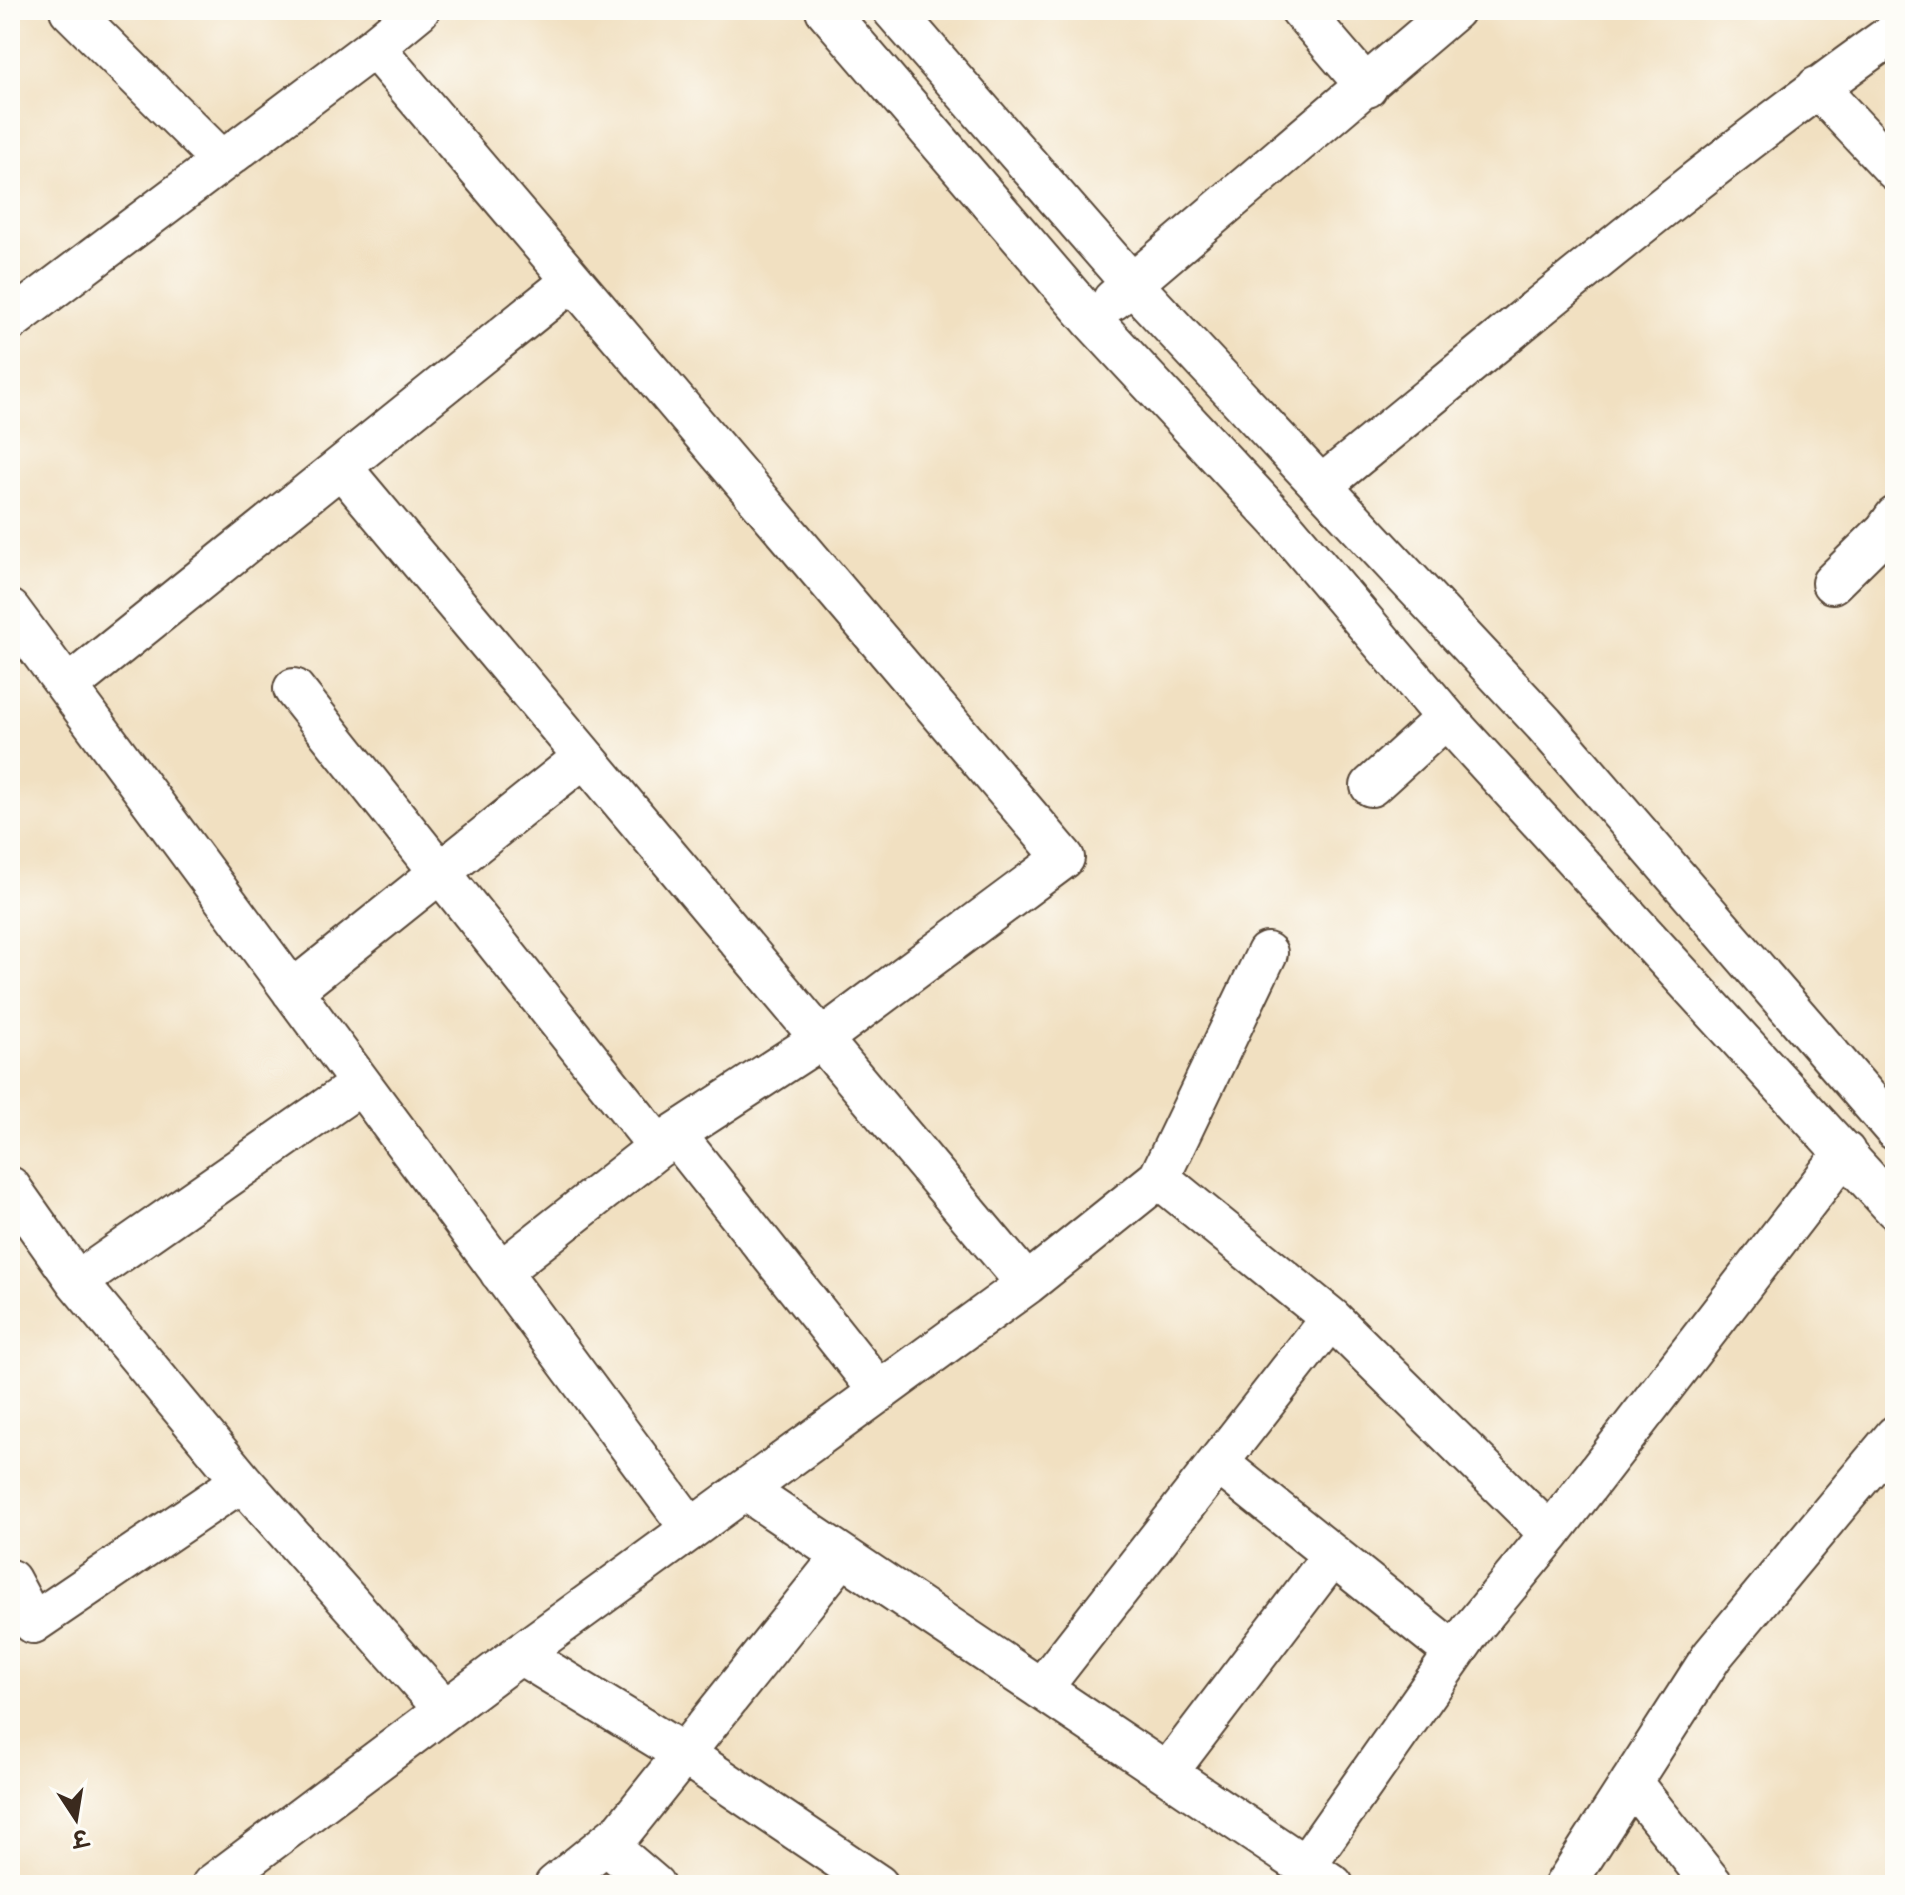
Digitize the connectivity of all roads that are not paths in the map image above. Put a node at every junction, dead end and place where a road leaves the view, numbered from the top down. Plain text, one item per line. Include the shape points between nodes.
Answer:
1 (70, 10) edge
2 (419, 10) edge
3 (826, 10) edge
4 (893, 10) edge
5 (1301, 10) edge
6 (1454, 10) edge
7 (1895, 32) edge
8 (374, 47) junction
9 (1367, 87) junction
10 (1817, 87) junction
11 (222, 161) junction
12 (1895, 170) edge
13 (572, 281) junction
14 (1132, 284) junction
15 (1091, 319) junction
16 (10, 321) edge
17 (341, 467) junction
18 (1321, 486) junction
19 (1895, 517) edge
20 (1832, 583) dead end
21 (10, 610) edge
22 (67, 687) junction
23 (294, 689) dead end
24 (1446, 718) junction
25 (584, 757) junction
26 (1371, 786) dead end
27 (440, 873) junction
28 (1267, 953) dead end
29 (292, 991) junction
30 (821, 1039) junction
31 (361, 1084) junction
32 (1895, 1130) edge
33 (667, 1141) junction
34 (1845, 1152) junction
35 (1159, 1178) junction
36 (10, 1187) edge
37 (1895, 1209) edge
38 (500, 1272) junction
39 (77, 1282) junction
40 (1027, 1284) junction
41 (1331, 1318) junction
42 (880, 1392) junction
43 (1895, 1436) edge
44 (1218, 1463) junction
45 (242, 1481) junction
46 (745, 1490) junction
47 (691, 1529) junction
48 (1550, 1534) junction
49 (1333, 1555) junction
50 (842, 1556) junction
51 (10, 1580) edge
52 (22, 1633) edge
53 (1455, 1653) junction
54 (520, 1654) junction
55 (1041, 1689) junction
56 (445, 1710) junction
57 (684, 1754) junction
58 (1167, 1773) junction
59 (1631, 1782) junction
60 (606, 1844) junction
61 (1319, 1876) edge
62 (212, 1885) edge
63 (555, 1885) edge
64 (654, 1885) edge
65 (878, 1885) edge
66 (1565, 1885) edge
67 (1713, 1885) edge

1 - 11 street
2 - 8 street
3 - 15 street
4 - 14 street
5 - 9 street
6 - 9 street
7 - 10 street
8 - 11 street
8 - 13 street
9 - 14 street
10 - 12 street
10 - 18 street
11 - 16 street
13 - 17 street
13 - 30 street via 1064,858
14 - 15 street
14 - 18 street
15 - 24 street via 1279,521
17 - 22 street
17 - 25 street
18 - 32 street via 1544,724
19 - 20 street
21 - 22 street
22 - 29 street
23 - 27 street
24 - 26 street
24 - 34 street
25 - 27 street
25 - 30 street
27 - 29 street
27 - 33 street
28 - 35 street
29 - 31 street
30 - 33 street
30 - 40 street
31 - 38 street
31 - 39 street
33 - 38 street
33 - 42 street
34 - 37 street
34 - 48 street
35 - 40 street
35 - 41 street
36 - 39 street
38 - 47 street
39 - 45 street
40 - 42 street
41 - 44 street
41 - 48 street
42 - 46 street
43 - 59 street via 1712,1656
44 - 49 street
44 - 55 street
45 - 52 street
45 - 56 street
46 - 47 street
46 - 50 street
47 - 54 street
48 - 53 street
49 - 53 street
49 - 58 street
50 - 55 street
50 - 57 street
51 - 52 street
53 - 61 street
54 - 56 street
54 - 57 street
55 - 58 street
56 - 62 street
57 - 60 street
57 - 65 street
58 - 61 street
59 - 66 street
59 - 67 street
60 - 63 street
60 - 64 street

